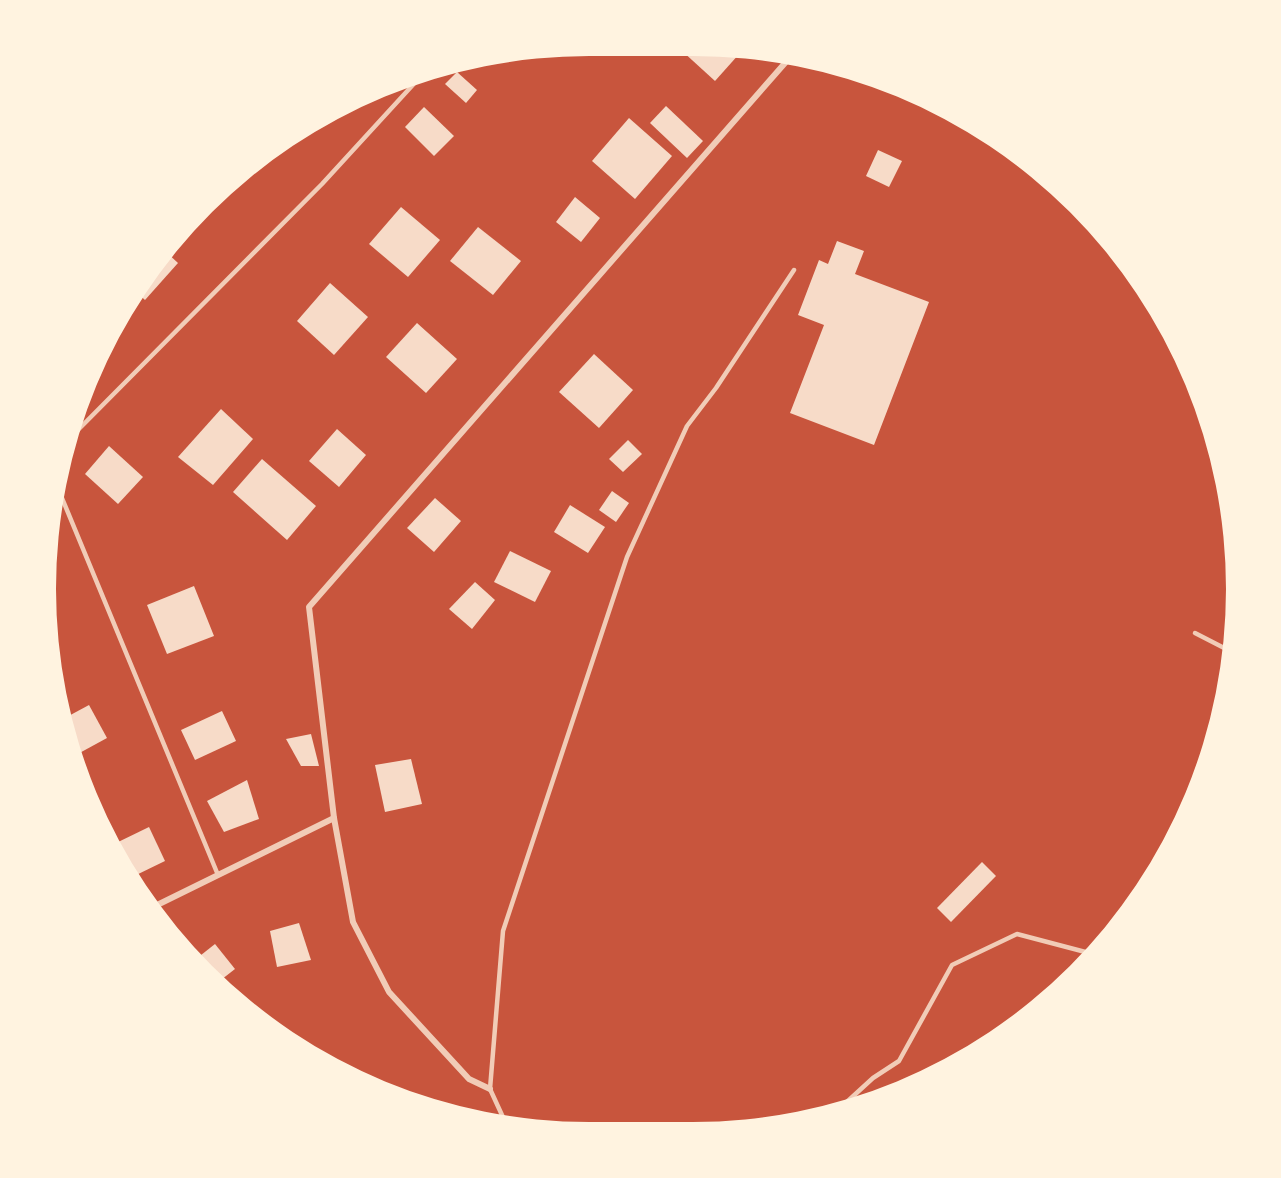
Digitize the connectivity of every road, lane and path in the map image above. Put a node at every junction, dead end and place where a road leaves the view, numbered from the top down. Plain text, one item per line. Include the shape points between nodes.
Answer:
1 (784, 64) edge
2 (412, 86) edge
3 (794, 270) dead end
4 (82, 425) edge
5 (63, 501) edge
6 (1195, 633) dead end
7 (1222, 647) edge
8 (334, 818) junction
9 (218, 875) junction
10 (159, 904) edge
11 (1083, 952) edge
12 (490, 1089) junction
13 (852, 1097) edge
14 (502, 1115) edge

1 - 8 street via 309,607
2 - 4 lane via 322,184
3 - 12 lane via 687,426 627,557 503,930
5 - 9 lane
6 - 7 lane
8 - 9 street
8 - 12 street via 354,922 389,992 469,1079
9 - 10 street
11 - 13 lane via 1017,934 952,965 899,1061
12 - 14 lane

